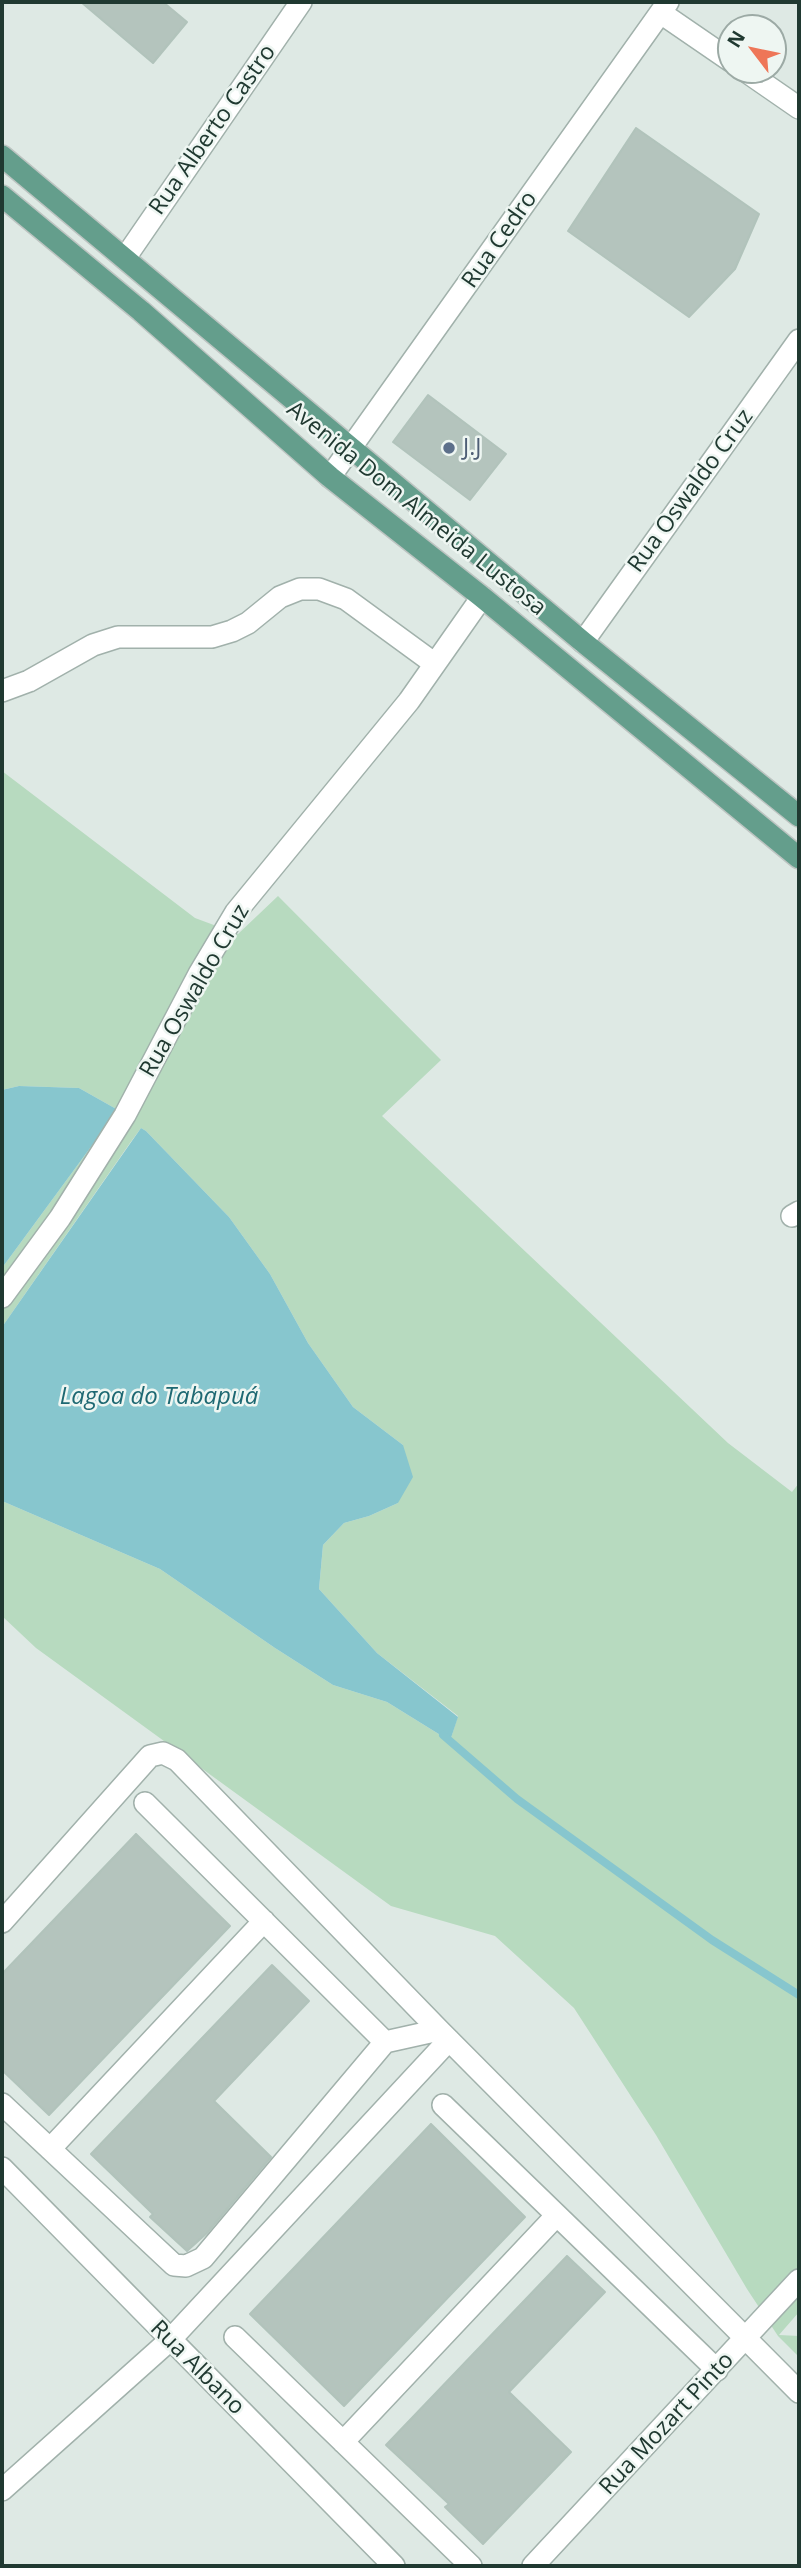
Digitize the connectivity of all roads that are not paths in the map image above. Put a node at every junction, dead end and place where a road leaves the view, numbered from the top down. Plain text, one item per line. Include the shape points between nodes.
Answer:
1 (301, 2) edge
2 (664, 7) edge
3 (717, 50) edge
4 (765, 84) edge
5 (799, 107) edge
6 (2, 156) edge
7 (2, 196) edge
8 (125, 258) junction
9 (799, 340) edge
10 (352, 450) junction
11 (330, 477) junction
12 (482, 597) junction
13 (583, 642) junction
14 (435, 664) junction
15 (2, 691) edge
16 (799, 816) edge
17 (799, 858) edge
18 (2, 1297) edge
19 (145, 1803) dead end
20 (264, 1921) junction
21 (2, 1922) edge
22 (444, 2035) junction
23 (385, 2042) junction
24 (2, 2104) edge
25 (443, 2105) dead end
26 (50, 2149) junction
27 (2, 2168) edge
28 (556, 2216) junction
29 (799, 2280) edge
30 (235, 2337) dead end
31 (746, 2339) junction
32 (170, 2340) junction
33 (717, 2370) junction
34 (799, 2392) edge
35 (343, 2442) junction
36 (2, 2490) edge
37 (394, 2566) edge
38 (471, 2566) edge
39 (533, 2566) edge

1 - 8 street, Rua Alberto Castro
2 - 3 street
2 - 10 street, Rua Cedro
4 - 5 street
6 - 8 main road, Avenida Dom Almeida Lustosa
7 - 11 main road, Avenida Dom Almeida Lustosa
8 - 10 main road, Avenida Dom Almeida Lustosa
9 - 13 street, Rua Oswaldo Cruz
10 - 11 street, Rua Cedro
10 - 13 main road, Avenida Dom Almeida Lustosa
11 - 12 main road, Avenida Dom Almeida Lustosa
12 - 14 street, Rua Oswaldo Cruz
12 - 17 main road, Avenida Dom Almeida Lustosa
13 - 16 main road, Avenida Dom Almeida Lustosa
14 - 15 street via 346,599 320,589 300,589 280,597 232,631 212,637 118,637
14 - 18 street, Rua Oswaldo Cruz via 236,912 125,1115 60,1218
19 - 20 street
20 - 23 street
20 - 26 street
21 - 22 street via 150,1756 163,1753 177,1760
22 - 23 street
22 - 31 street
22 - 32 street
23 - 26 street via 203,2258 186,2266 174,2265
24 - 26 street
25 - 28 street
27 - 32 street, Rua Albano
28 - 33 street
28 - 35 street
29 - 31 street, Rua Mozart Pinto
30 - 35 street
31 - 33 street, Rua Mozart Pinto
31 - 34 street
32 - 36 street
32 - 37 street, Rua Albano
33 - 39 street, Rua Mozart Pinto
35 - 38 street

